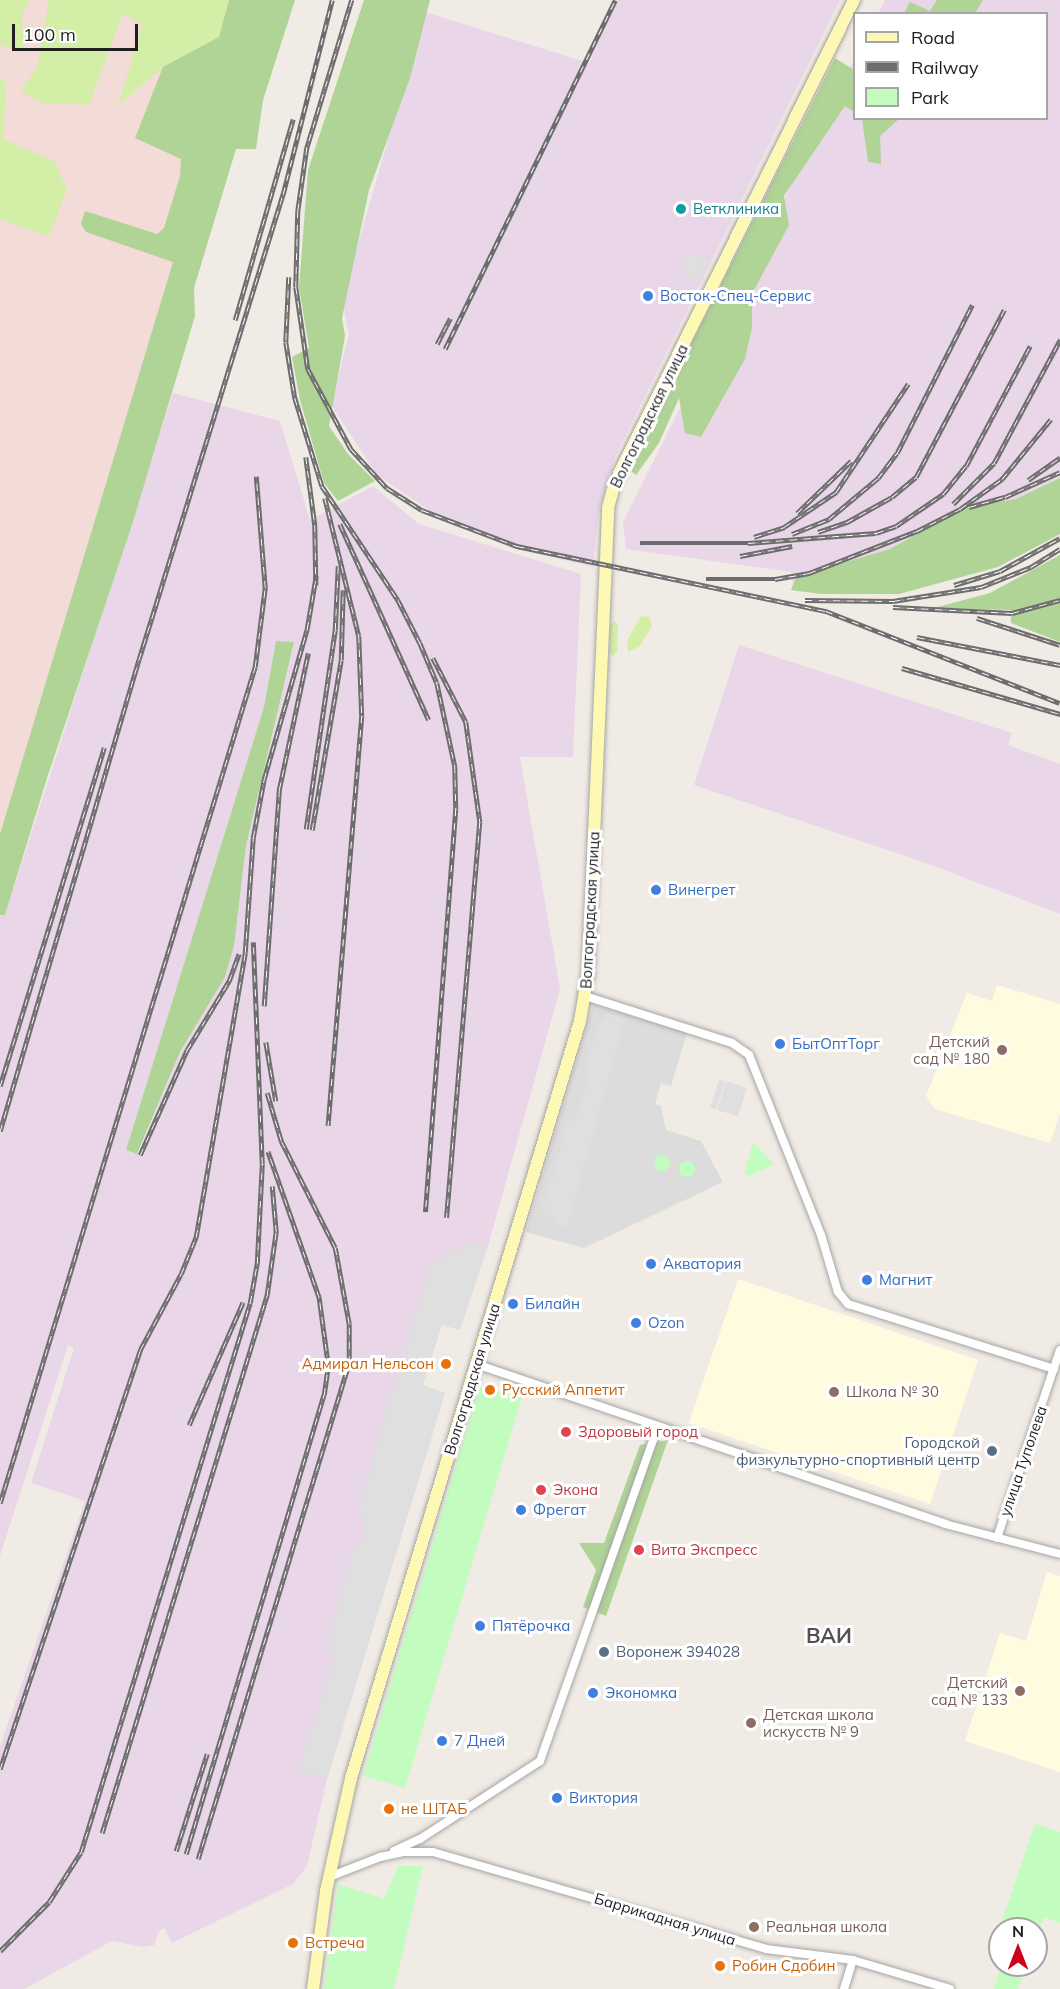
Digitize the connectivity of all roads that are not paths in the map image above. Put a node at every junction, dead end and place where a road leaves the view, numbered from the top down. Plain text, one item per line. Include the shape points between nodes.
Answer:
1 (854, 0) edge
2 (585, 996) junction
3 (1060, 1350) edge
4 (477, 1364) junction
5 (1054, 1369) junction
6 (657, 1428) junction
7 (997, 1538) junction
8 (1060, 1554) edge
9 (380, 1857) junction
10 (329, 1877) junction
11 (853, 1960) junction
12 (313, 1989) edge
13 (844, 1989) edge
14 (950, 1989) edge

1 - 2 main road, Волгоградская улица via 615,482 608,508
2 - 4 main road, Волгоградская улица
2 - 5 street via 732,1043 749,1055 821,1235 838,1292 848,1304
3 - 5 street, улица Туполева
4 - 6 street
4 - 10 main road, Волгоградская улица via 378,1681
5 - 7 street, улица Туполева
6 - 7 street
6 - 9 street, Баррикадная улица via 540,1761 420,1839
7 - 8 street
9 - 10 street, Баррикадная улица
9 - 11 street, Баррикадная улица via 404,1852 441,1854 766,1949
10 - 12 main road, Волгоградская улица
11 - 13 street
11 - 14 street, Баррикадная улица

